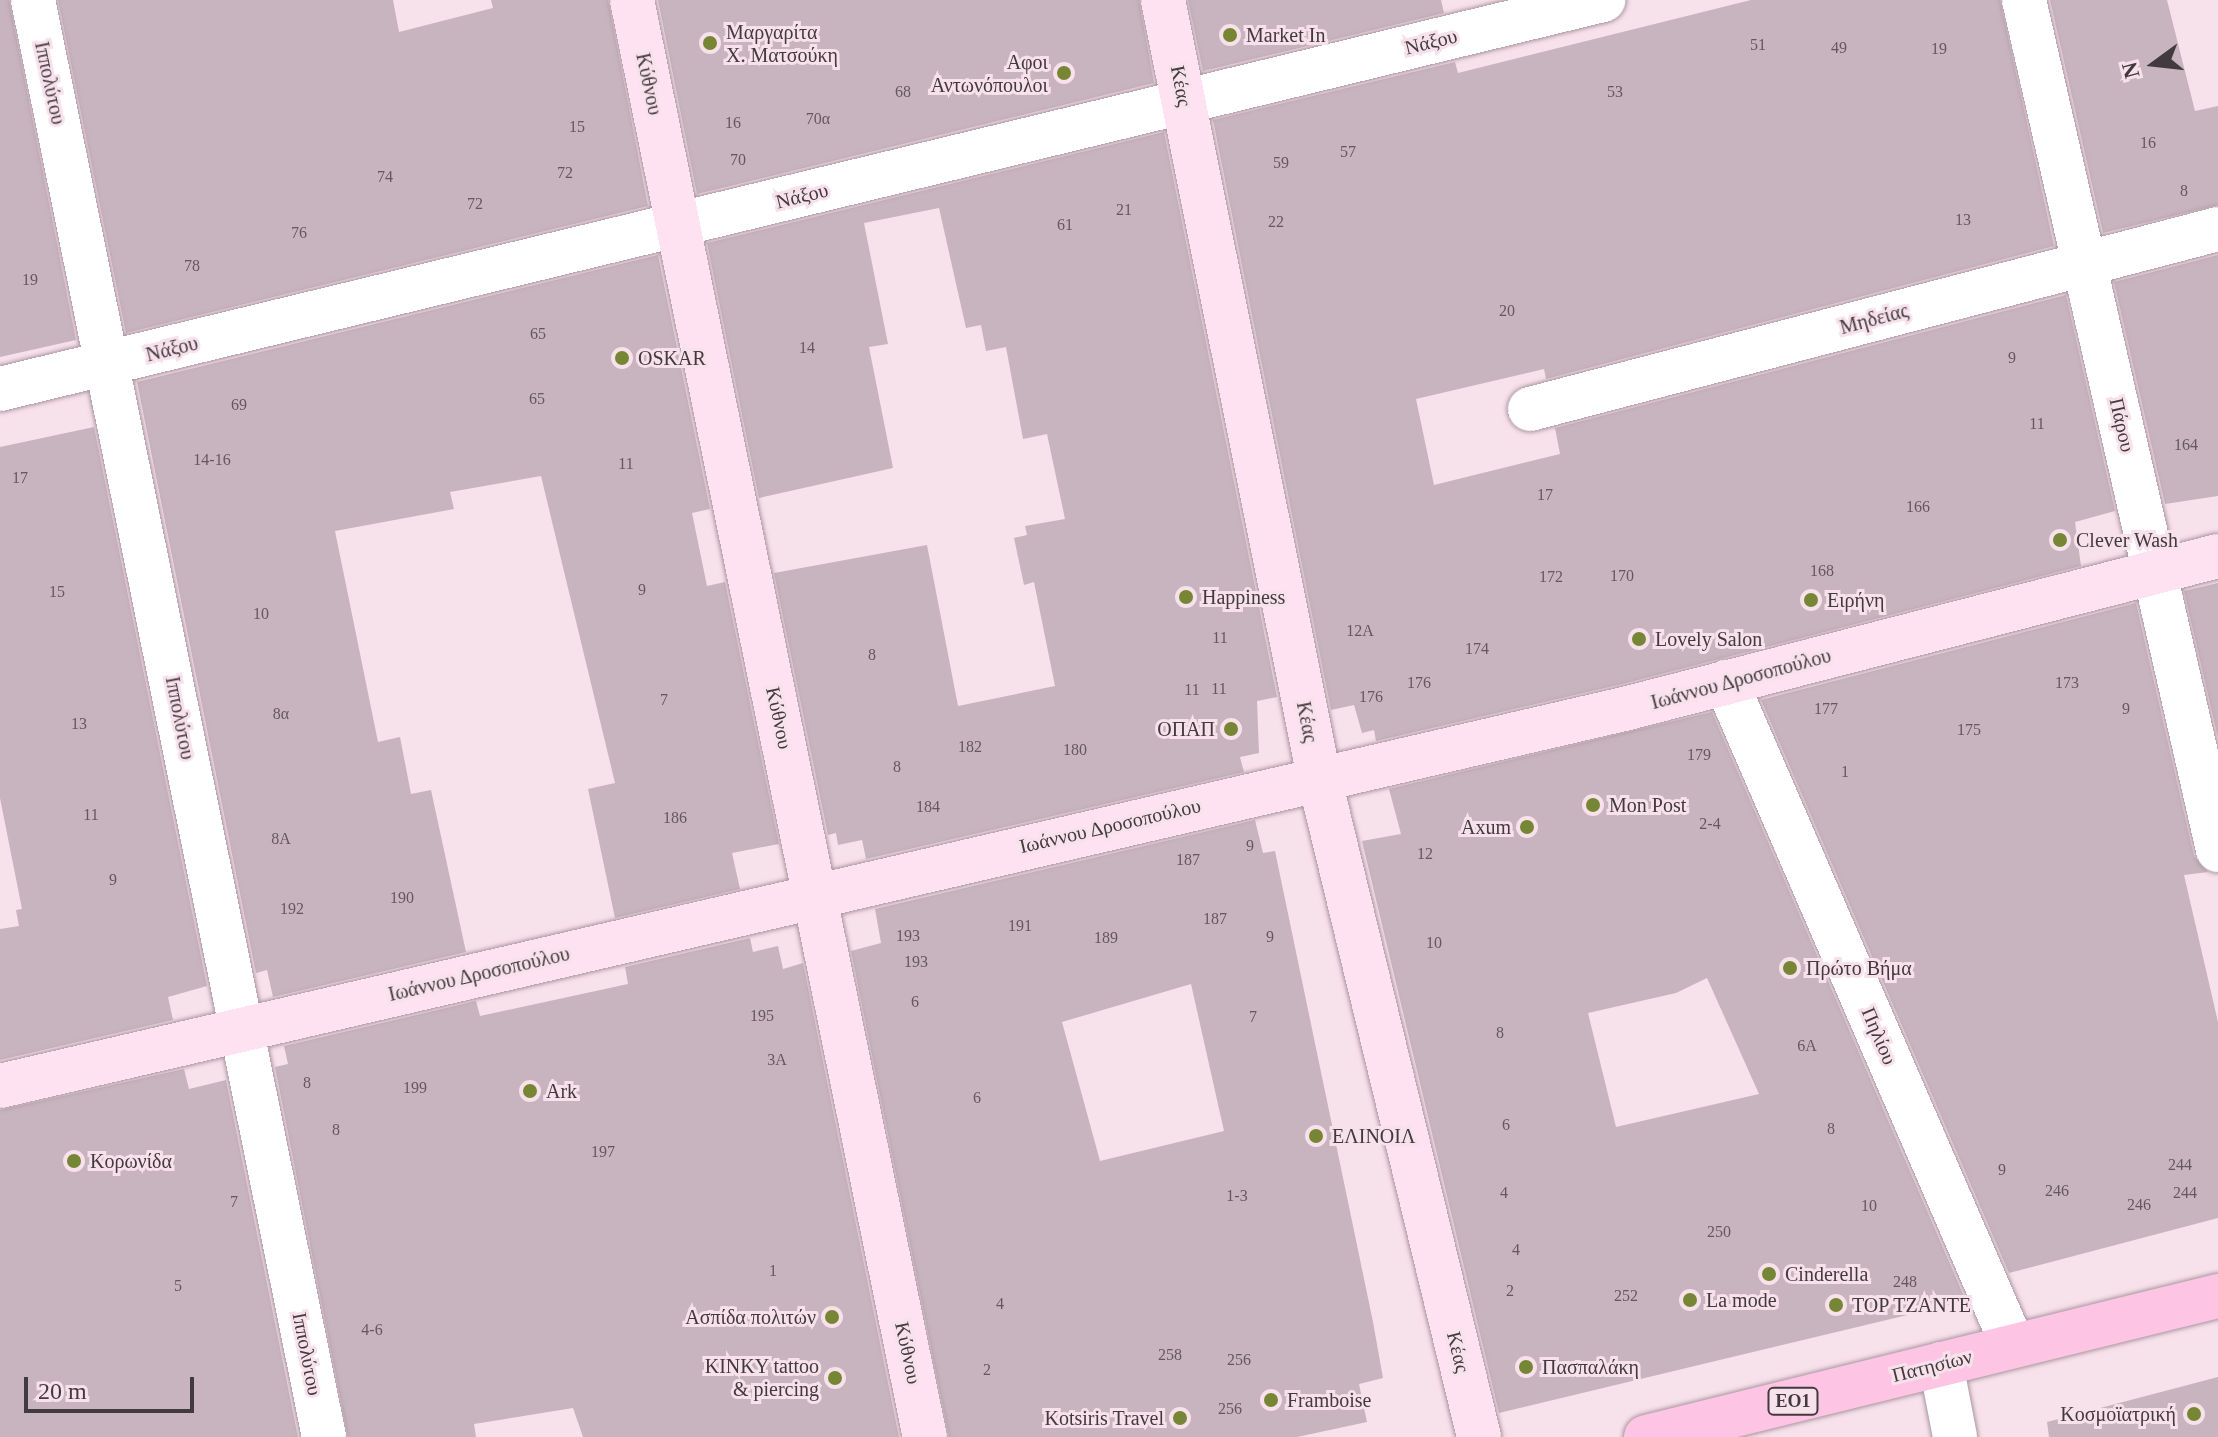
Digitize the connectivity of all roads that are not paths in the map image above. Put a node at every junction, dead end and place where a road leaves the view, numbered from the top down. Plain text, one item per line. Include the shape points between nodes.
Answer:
1 (33, 0) edge
2 (632, 0) edge
3 (1163, 0) edge
4 (1603, 0) edge
5 (2024, 0) edge
6 (1184, 103) junction
7 (678, 226) junction
8 (2218, 229) edge
9 (2085, 264) junction
10 (109, 364) junction
11 (0, 389) edge
12 (1530, 409) dead end
13 (2218, 556) edge
14 (2155, 572) junction
15 (1726, 682) junction
16 (1319, 777) junction
17 (2218, 850) edge
18 (815, 895) junction
19 (243, 1029) junction
20 (0, 1086) edge
21 (2218, 1296) edge
22 (2013, 1346) junction
23 (1941, 1364) junction
24 (324, 1437) edge
25 (925, 1437) edge
26 (1479, 1437) edge
27 (1646, 1437) edge
28 (1955, 1437) edge

1 - 10 street, Ιππολύτου
2 - 7 street, Κύθνου
3 - 6 street, Κέας
4 - 6 street, Νάξου
5 - 9 street, Πάρου
6 - 7 street, Νάξου
6 - 16 street, Κέας
7 - 10 street, Νάξου
7 - 18 street, Κύθνου
8 - 9 street, Μηδείας
9 - 12 street, Μηδείας
9 - 14 street, Πάρου
10 - 11 street, Νάξου
10 - 19 street, Ιππολύτου
13 - 14 street, Ιωάννου Δροσοπούλου
14 - 15 street, Ιωάννου Δροσοπούλου
14 - 17 street, Πάρου
15 - 16 street, Ιωάννου Δροσοπούλου
15 - 22 street, Πηλίου
16 - 18 street, Ιωάννου Δροσοπούλου
16 - 26 street, Κέας
18 - 19 street, Ιωάννου Δροσοπούλου
18 - 25 street, Κύθνου
19 - 20 street, Ιωάννου Δροσοπούλου
19 - 24 street, Ιππολύτου
21 - 22 main road, Πατησίων / ΕΟ1
22 - 23 main road, Πατησίων / ΕΟ1
23 - 27 main road, Πατησίων / ΕΟ1
23 - 28 street

